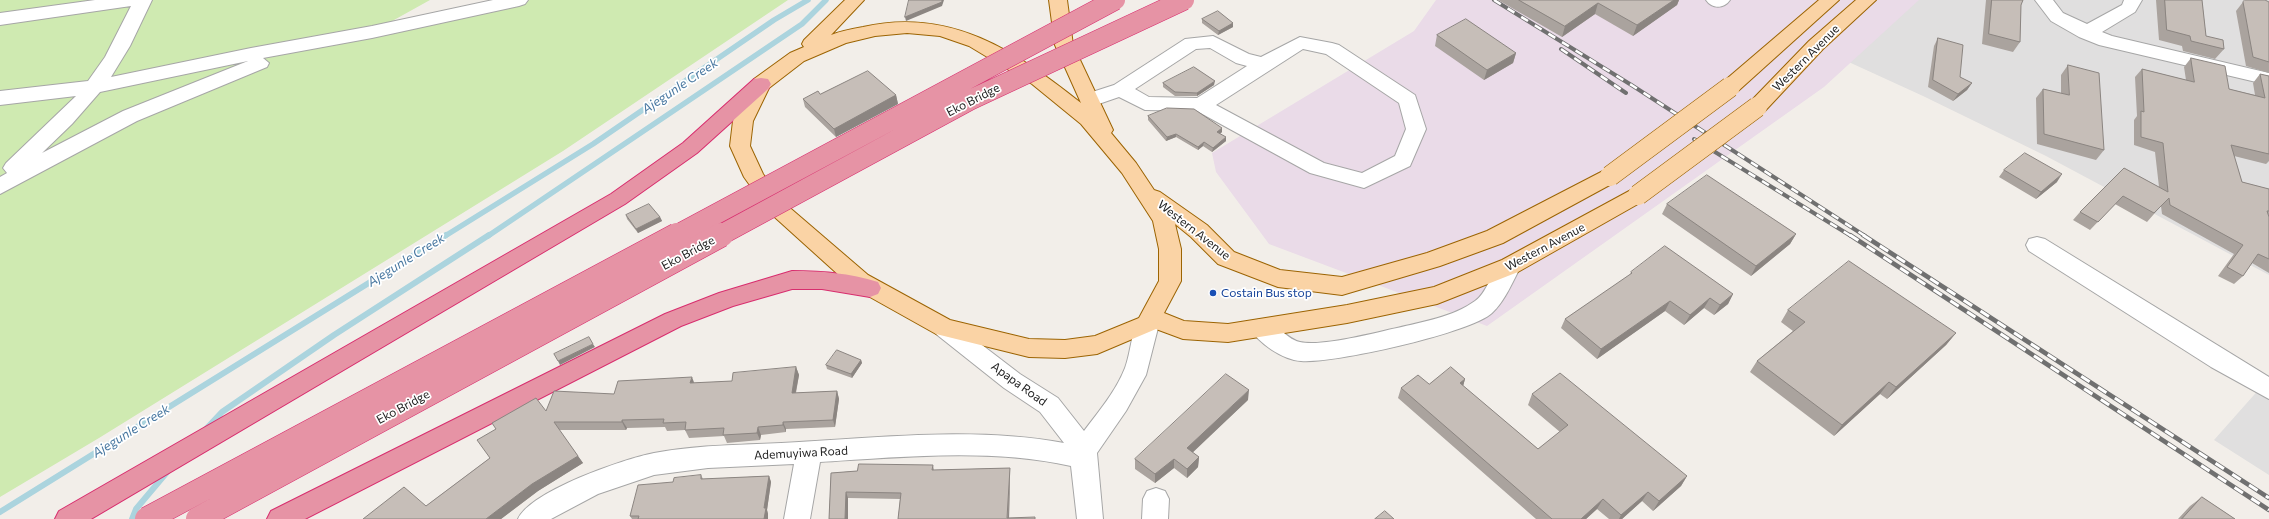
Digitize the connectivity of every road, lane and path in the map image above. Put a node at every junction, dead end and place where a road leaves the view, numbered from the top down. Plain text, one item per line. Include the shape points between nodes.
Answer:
1 (134, 0) edge
2 (143, 0) edge
3 (519, 0) edge
4 (855, 0) edge
5 (1058, 0) edge
6 (1115, 0) edge
7 (1184, 0) edge
8 (1715, 0) edge
9 (1721, 0) edge
10 (1830, 0) edge
11 (1867, 0) edge
12 (2044, 0) edge
13 (2133, 0) edge
14 (0, 19) edge
15 (372, 32) junction
16 (2086, 33) junction
17 (797, 57) junction
18 (1264, 64) junction
19 (2269, 79) edge
20 (761, 84) junction
21 (94, 87) junction
22 (1121, 90) junction
23 (0, 98) edge
24 (1090, 100) junction
25 (1201, 105) junction
26 (1110, 147) junction
27 (0, 179) edge
28 (0, 187) edge
29 (1145, 191) junction
30 (2037, 245) dead end
31 (1510, 266) junction
32 (870, 288) junction
33 (1150, 321) junction
34 (1261, 327) junction
35 (944, 328) junction
36 (2269, 389) edge
37 (809, 452) junction
38 (1084, 454) junction
39 (68, 519) edge
40 (147, 519) edge
41 (198, 519) edge
42 (280, 519) edge
43 (531, 519) edge
44 (797, 519) edge
45 (1090, 519) edge

1 - 14 street
2 - 21 street
3 - 15 street
4 - 17 main road
5 - 24 main road via 1064,45
6 - 40 highway, Eko Bridge, bridge
7 - 41 highway, Eko Bridge, bridge via 970,100
8 - 9 street
10 - 29 main road, Western Avenue, bridge via 1730,88 1610,176 1495,237 1432,260 1342,286 1278,278 1226,258 1199,231
11 - 31 main road, Western Avenue, bridge via 1816,45 1757,108 1638,195
12 - 16 street via 2057,17
13 - 16 street via 2129,8
15 - 21 street
15 - 28 street via 280,55 198,87 130,116
16 - 19 street via 2106,41
17 - 20 main road
17 - 26 main road via 840,38 875,30 907,27 942,30 976,42 1039,80 1088,119
18 - 22 street via 1242,59 1214,42 1192,43
18 - 25 street
18 - 25 street via 1300,44 1332,49 1408,100 1416,129 1403,161 1364,181 1317,168
20 - 32 main road via 743,121 740,146 754,177 776,207 818,246
20 - 39 highway via 690,148 618,199 500,270
21 - 23 street
21 - 27 street via 45,140
22 - 24 street
22 - 25 street via 1145,103
24 - 26 main road
26 - 29 main road
29 - 33 main road via 1163,220 1170,249 1170,281
30 - 36 street
31 - 34 main road, Western Avenue via 1437,296 1347,314
31 - 34 street via 1484,307 1473,314 1436,328 1322,351 1302,352 1290,349
32 - 35 main road
32 - 42 highway via 822,280 792,280 727,299 673,320
33 - 34 main road, Western Avenue via 1183,330 1228,333
33 - 35 main road via 1097,345 1065,349 1029,348
33 - 38 street via 1134,375
35 - 38 street, Apapa Road via 1012,381 1048,405
37 - 38 street, Ademuyiwa Road via 890,447 975,446
37 - 43 street, Ademuyiwa Road via 688,459 652,464 572,494 542,509
37 - 44 street
38 - 45 street

